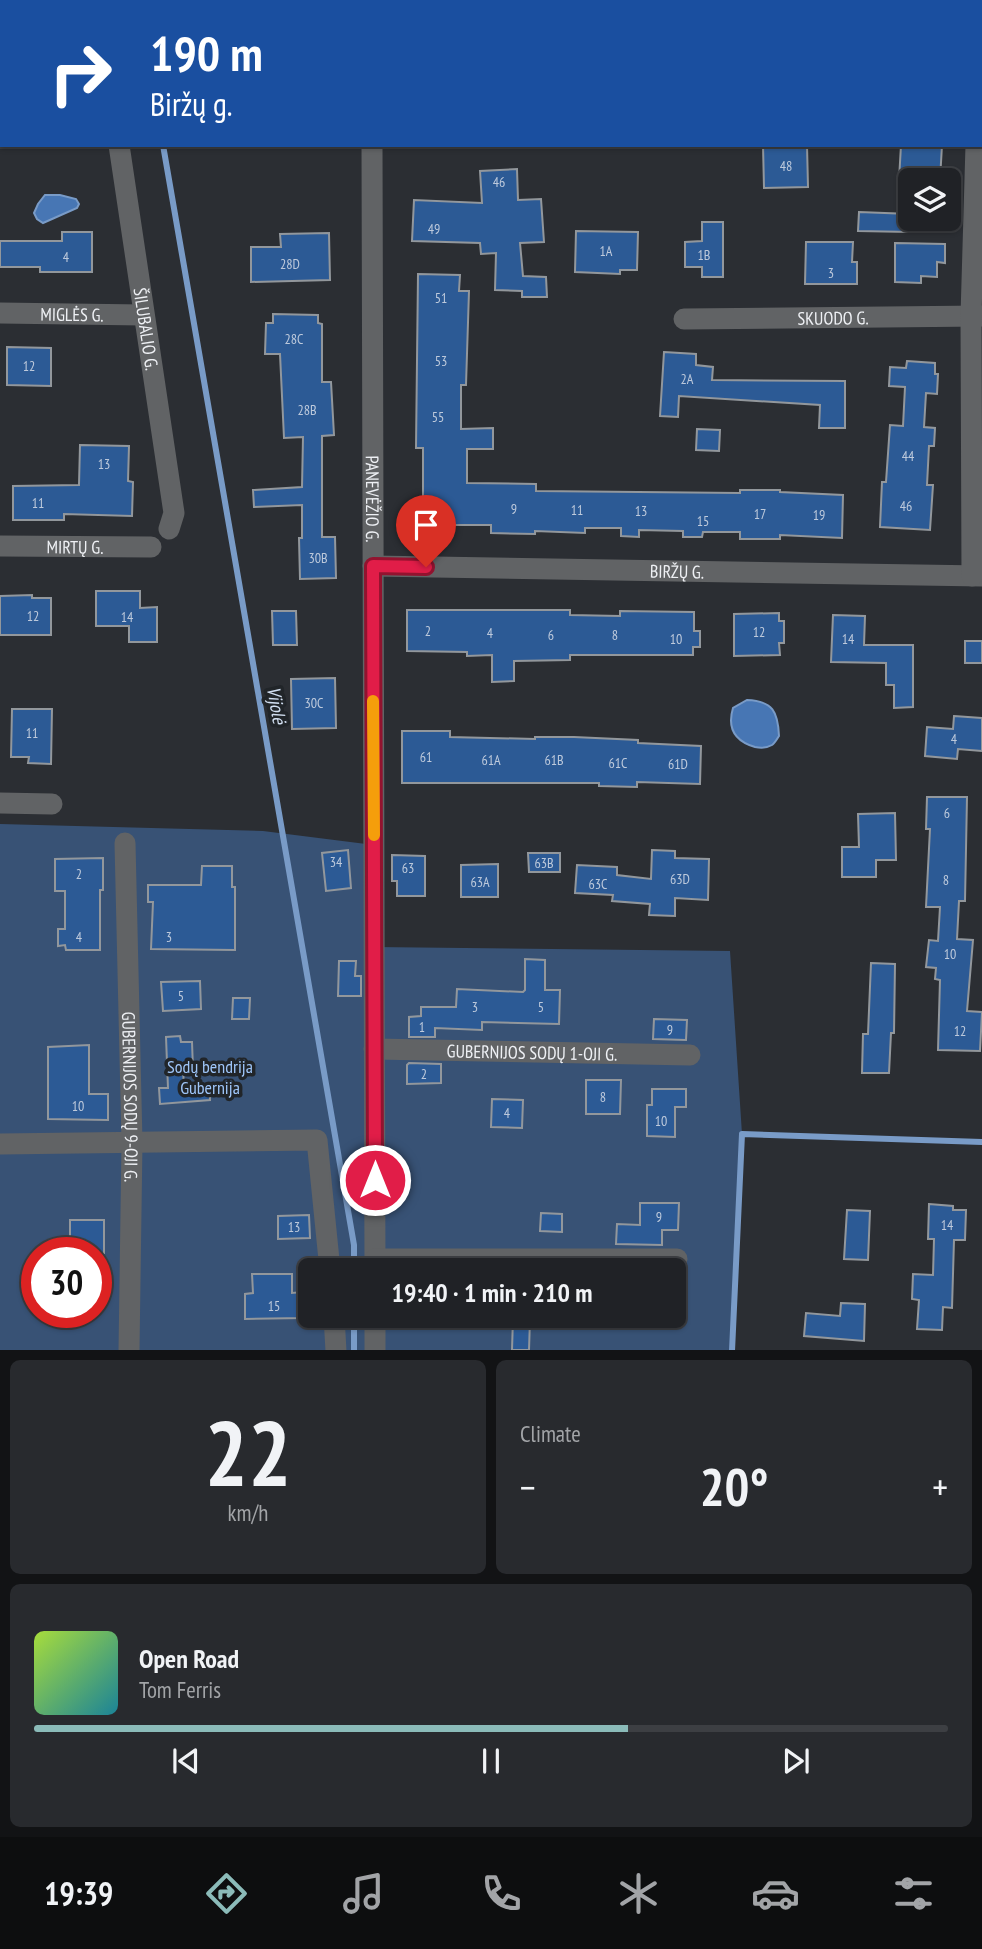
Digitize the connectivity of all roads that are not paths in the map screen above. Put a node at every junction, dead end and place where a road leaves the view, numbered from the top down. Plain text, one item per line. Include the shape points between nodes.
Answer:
1 (119, 147) edge
2 (372, 147) edge
3 (976, 147) edge
4 (0, 313) edge
5 (143, 315) junction
6 (976, 316) edge
7 (684, 319) dead end
8 (172, 521) dead end
9 (0, 546) edge
10 (151, 547) dead end
11 (373, 566) junction
12 (977, 576) edge
13 (0, 803) edge
14 (52, 804) dead end
15 (125, 843) dead end
16 (374, 1049) junction
17 (690, 1055) dead end
18 (132, 1143) junction
19 (0, 1144) edge
20 (329, 1258) edge
21 (375, 1258) edge
22 (335, 1328) edge
23 (375, 1328) edge
24 (130, 1350) edge
25 (336, 1350) edge
26 (375, 1350) edge

1 - 5 street, ŠILUBALIO G.
2 - 11 street, PANEVĖŽIO G.
3 - 6 street
4 - 5 street, MIGLĖS G.
5 - 8 street, ŠILUBALIO G.
6 - 7 street, SKUODO G.
6 - 12 street
9 - 10 street, MIRTŲ G.
11 - 12 street, BIRŽŲ G.
11 - 16 street, PANEVĖŽIO G.
13 - 14 street
15 - 18 street, GUBERNIJOS SODŲ 9-OJI G.
16 - 17 street, GUBERNIJOS SODŲ 1-OJI G.
16 - 21 street, PANEVĖŽIO G.
18 - 19 street
18 - 20 street via 317,1140
18 - 24 street, GUBERNIJOS SODŲ 9-OJI G.
22 - 25 street
23 - 26 street

